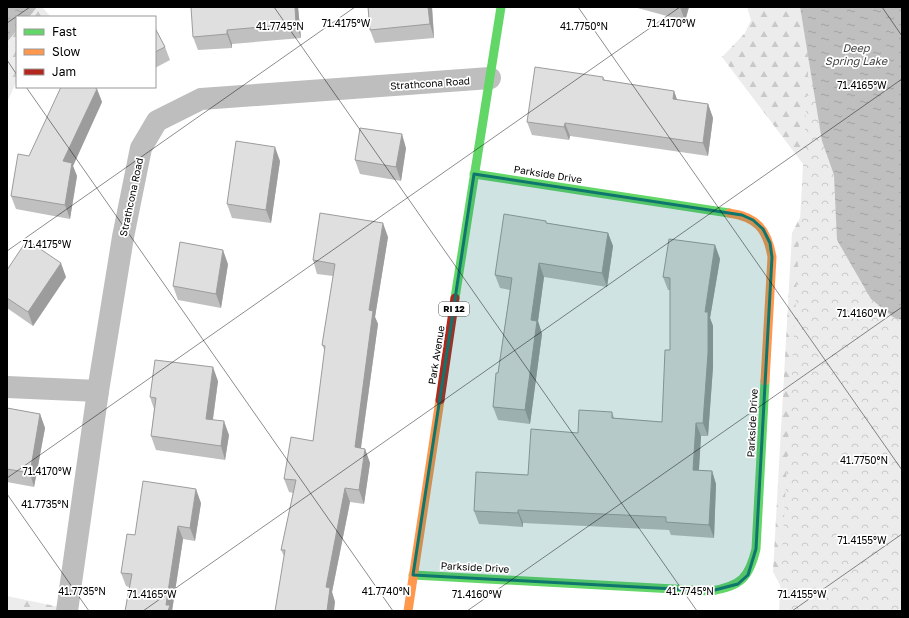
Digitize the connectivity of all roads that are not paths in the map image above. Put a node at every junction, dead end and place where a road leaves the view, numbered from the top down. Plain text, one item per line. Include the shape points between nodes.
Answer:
1 (501, 7) edge
2 (490, 78) junction
3 (474, 174) junction
4 (7, 387) edge
5 (98, 391) junction
6 (413, 575) junction
7 (67, 611) edge
8 (408, 611) edge

1 - 2 street, Park Avenue / RI 12
2 - 3 street, Park Avenue / RI 12
2 - 5 street, Strathcona Road via 201,99 157,121 141,148 123,237
3 - 6 street, Park Avenue / RI 12
3 - 6 street, Parkside Drive via 742,216 753,220 763,229 770,243 772,257 756,549 748,575 738,584 711,591
4 - 5 street
5 - 7 street, Strathcona Road
6 - 8 street, Park Avenue / RI 12

